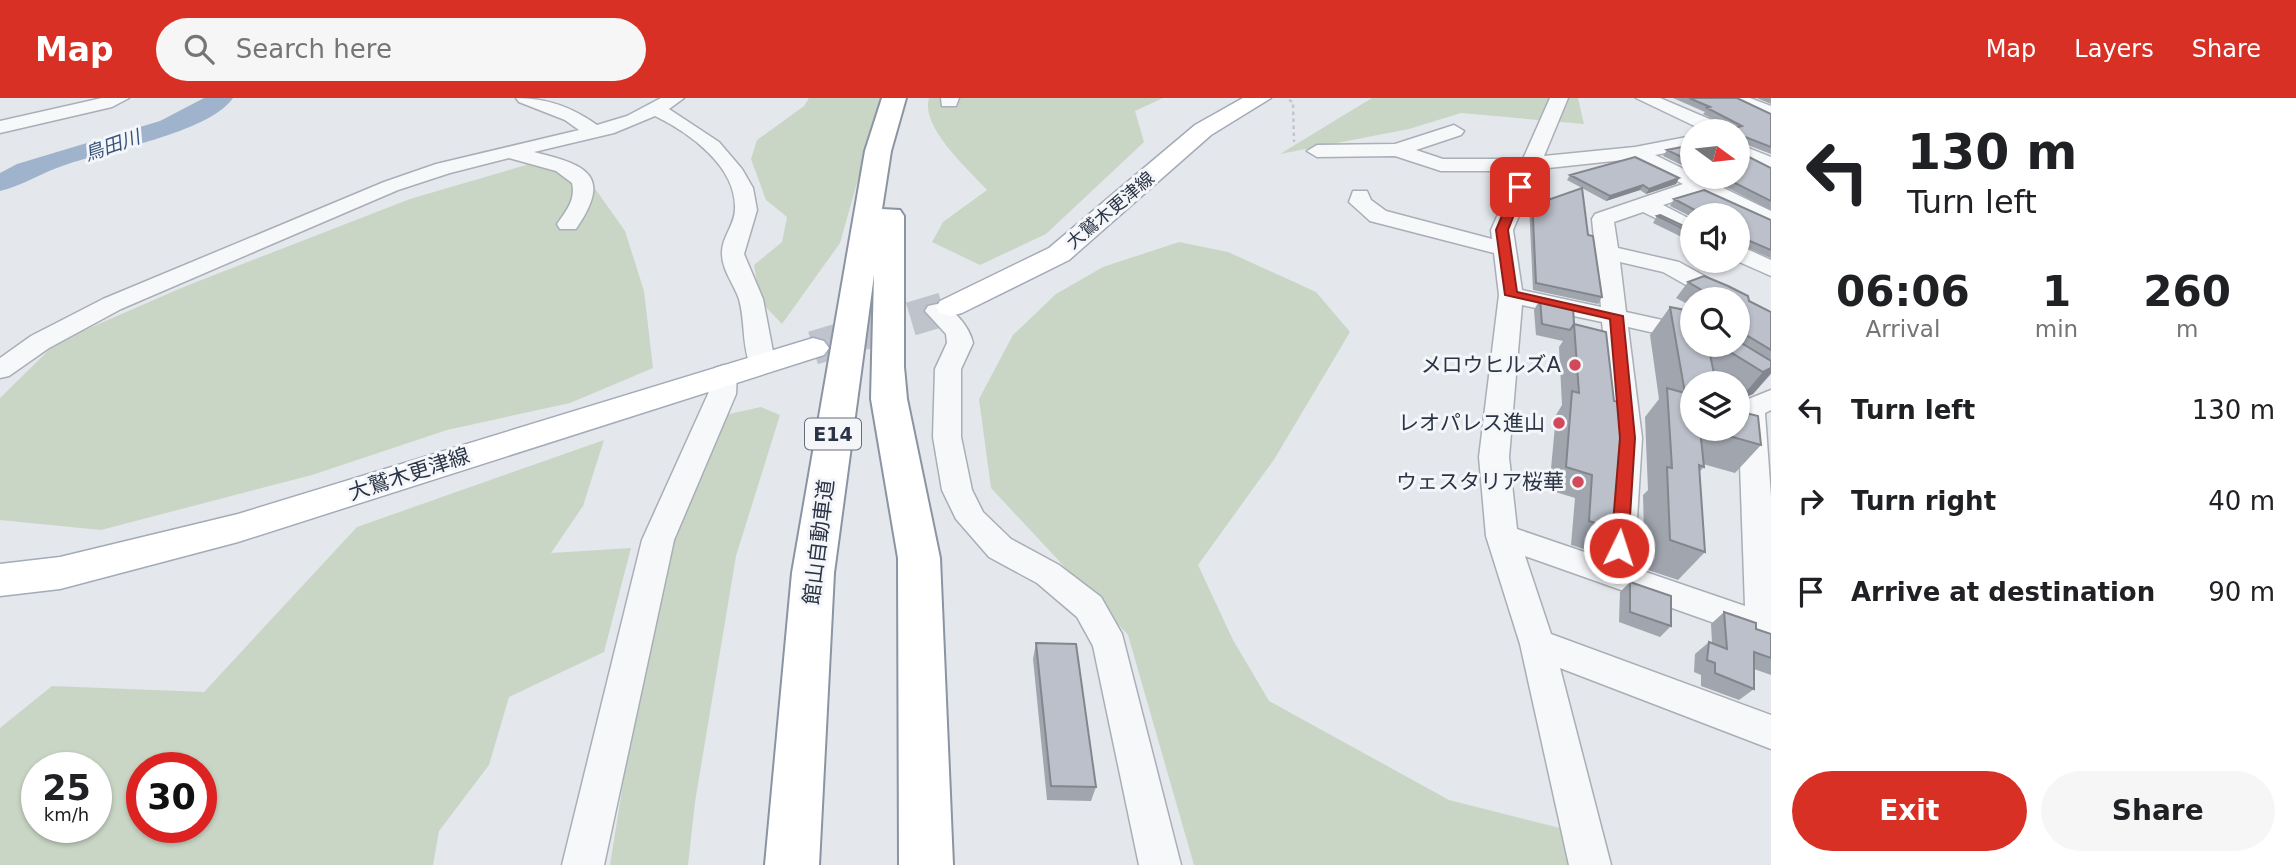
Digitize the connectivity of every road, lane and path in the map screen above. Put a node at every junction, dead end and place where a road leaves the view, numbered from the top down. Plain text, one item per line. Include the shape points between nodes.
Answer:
1 (120, 98) edge
2 (525, 98) edge
3 (675, 98) edge
4 (894, 98) edge
5 (1260, 98) edge
6 (1559, 98) edge
7 (1623, 98) edge
8 (1645, 98) edge
9 (1734, 98) edge
10 (938, 99) edge
11 (1289, 100) dead end
12 (656, 110) junction
13 (1693, 119) edge
14 (1680, 123) edge
15 (0, 127) edge
16 (1454, 131) dead end
17 (594, 132) junction
18 (1754, 134) edge
19 (1294, 142) dead end
20 (1680, 144) edge
21 (1398, 150) junction
22 (1317, 151) dead end
23 (509, 152) junction
24 (1635, 153) junction
25 (1771, 153) edge
26 (1771, 164) edge
27 (1529, 165) junction
28 (1680, 174) edge
29 (1690, 189) edge
30 (1710, 189) edge
31 (1360, 195) dead end
32 (1644, 204) junction
33 (1771, 219) edge
34 (1680, 223) edge
35 (568, 224) dead end
36 (1504, 249) junction
37 (1609, 253) junction
38 (1750, 258) edge
39 (1771, 269) edge
40 (1705, 287) edge
41 (1511, 295) junction
42 (944, 309) joint
43 (1616, 316) junction
44 (1680, 333) edge
45 (813, 348) tunnel mouth
46 (762, 362) junction
47 (0, 370) edge
48 (724, 374) junction
49 (1767, 390) edge
50 (1502, 536) junction
51 (1617, 576) junction
52 (0, 580) edge
53 (1767, 628) edge
54 (1537, 644) junction
55 (1771, 732) edge
56 (583, 865) edge
57 (792, 865) edge
58 (926, 865) edge
59 (1160, 865) edge
60 (1590, 865) edge

1 - 15 street via 98,107
2 - 17 street via 572,116
3 - 12 street
4 - 57 highway, 館山自動車道 / E14 via 874,174 819,522
5 - 42 main road, 大鷲木更津線 via 1203,130 1059,254
6 - 27 street
7 - 14 street
8 - 13 street
9 - 18 street
10 - 58 highway, E14 via 892,198 887,253 889,399 919,558
11 - 19 path via 1293,102
12 - 17 street
12 - 46 street via 702,135 743,191 746,212 735,240 734,264 751,301
16 - 21 street
17 - 23 street
18 - 25 street
18 - 26 street
20 - 24 street
21 - 22 street
21 - 27 street via 1441,165
23 - 35 street via 559,164 580,179 587,190 586,201
23 - 47 street via 391,186 125,298 40,342
24 - 27 street
24 - 28 street
27 - 36 street via 1502,230
29 - 32 street
30 - 33 street
31 - 36 street via 1360,202 1378,216
32 - 34 street
32 - 37 street via 1603,219
36 - 41 street
37 - 40 street via 1671,268
37 - 43 street
38 - 39 street
41 - 43 street
41 - 50 street via 1494,457
42 - 59 street via 960,343 948,369 947,437 957,491 971,519 1000,548 1048,574 1089,607 1110,644
43 - 44 street
43 - 51 street via 1628,438
45 - 46 main road, 大鷲木更津線
46 - 48 main road, 大鷲木更津線
48 - 52 main road, 大鷲木更津線 via 238,528 60,573
48 - 56 street via 722,394 658,540
49 - 53 street via 1751,409
50 - 51 street
50 - 54 street
51 - 53 street
54 - 55 street
54 - 60 street

